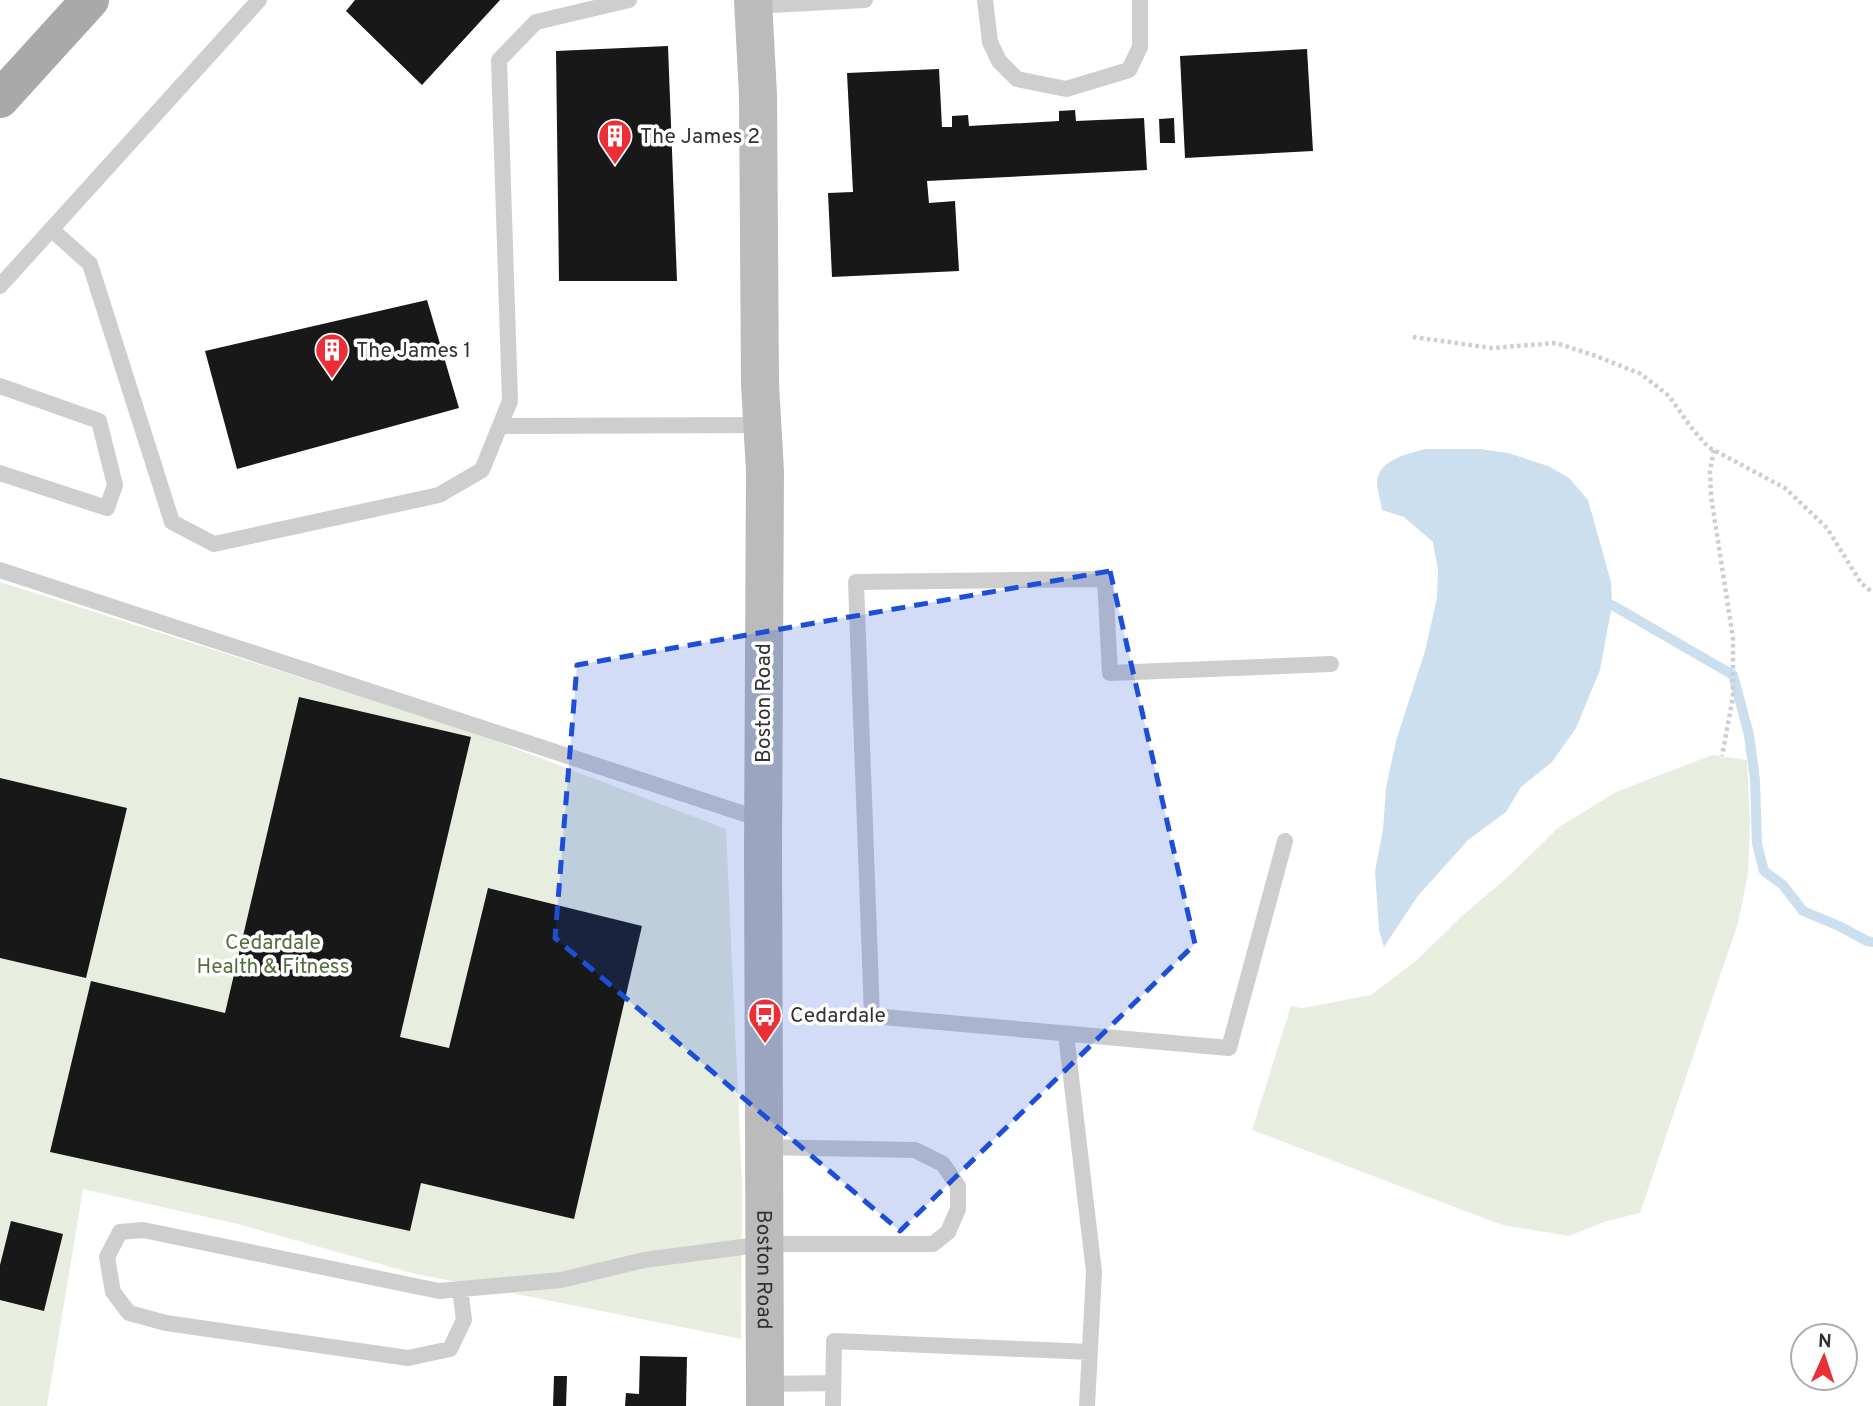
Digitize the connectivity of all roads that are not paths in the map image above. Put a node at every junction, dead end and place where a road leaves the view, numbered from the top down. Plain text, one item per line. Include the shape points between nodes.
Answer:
1 (90, 0) edge
2 (259, 0) edge
3 (629, 0) edge
4 (865, 0) edge
5 (985, 0) edge
6 (1140, 0) edge
7 (753, 3) edge
8 (0, 99) edge
9 (51, 229) junction
10 (0, 286) edge
11 (0, 386) edge
12 (762, 425) junction
13 (500, 426) junction
14 (0, 473) edge
15 (0, 570) edge
16 (1331, 664) dead end
17 (763, 820) junction
18 (1285, 841) dead end
19 (1066, 1034) junction
20 (764, 1147) junction
21 (765, 1244) junction
22 (460, 1289) junction
23 (1090, 1352) junction
24 (833, 1383) junction
25 (765, 1395) edge
26 (833, 1406) edge
27 (1087, 1406) edge

1 - 8 main road
2 - 9 lane
3 - 13 lane via 536,22 499,60 510,401
4 - 7 lane
5 - 6 lane via 990,42 999,61 1017,79 1066,89 1129,70 1140,47
7 - 12 street, Boston Road
9 - 10 lane
9 - 13 lane via 90,264 172,522 214,544 439,495 482,470
11 - 14 lane via 99,421 115,485 107,508
12 - 13 lane
12 - 17 street, Boston Road
15 - 17 lane
16 - 19 lane via 1110,673 1105,579 856,582 872,1016
17 - 20 street, Boston Road
18 - 19 lane via 1229,1048
19 - 23 lane via 1094,1272
20 - 21 street, Boston Road
20 - 21 lane via 915,1150 943,1164 958,1186 958,1209 948,1232 933,1244
21 - 22 lane via 644,1259 561,1280
21 - 25 street, Boston Road
22 - 22 lane via 439,1291 143,1230 120,1231 107,1257 113,1292 129,1313 166,1323 408,1358 450,1349 464,1320
23 - 24 lane via 834,1341
23 - 27 lane
24 - 25 lane
24 - 26 lane

